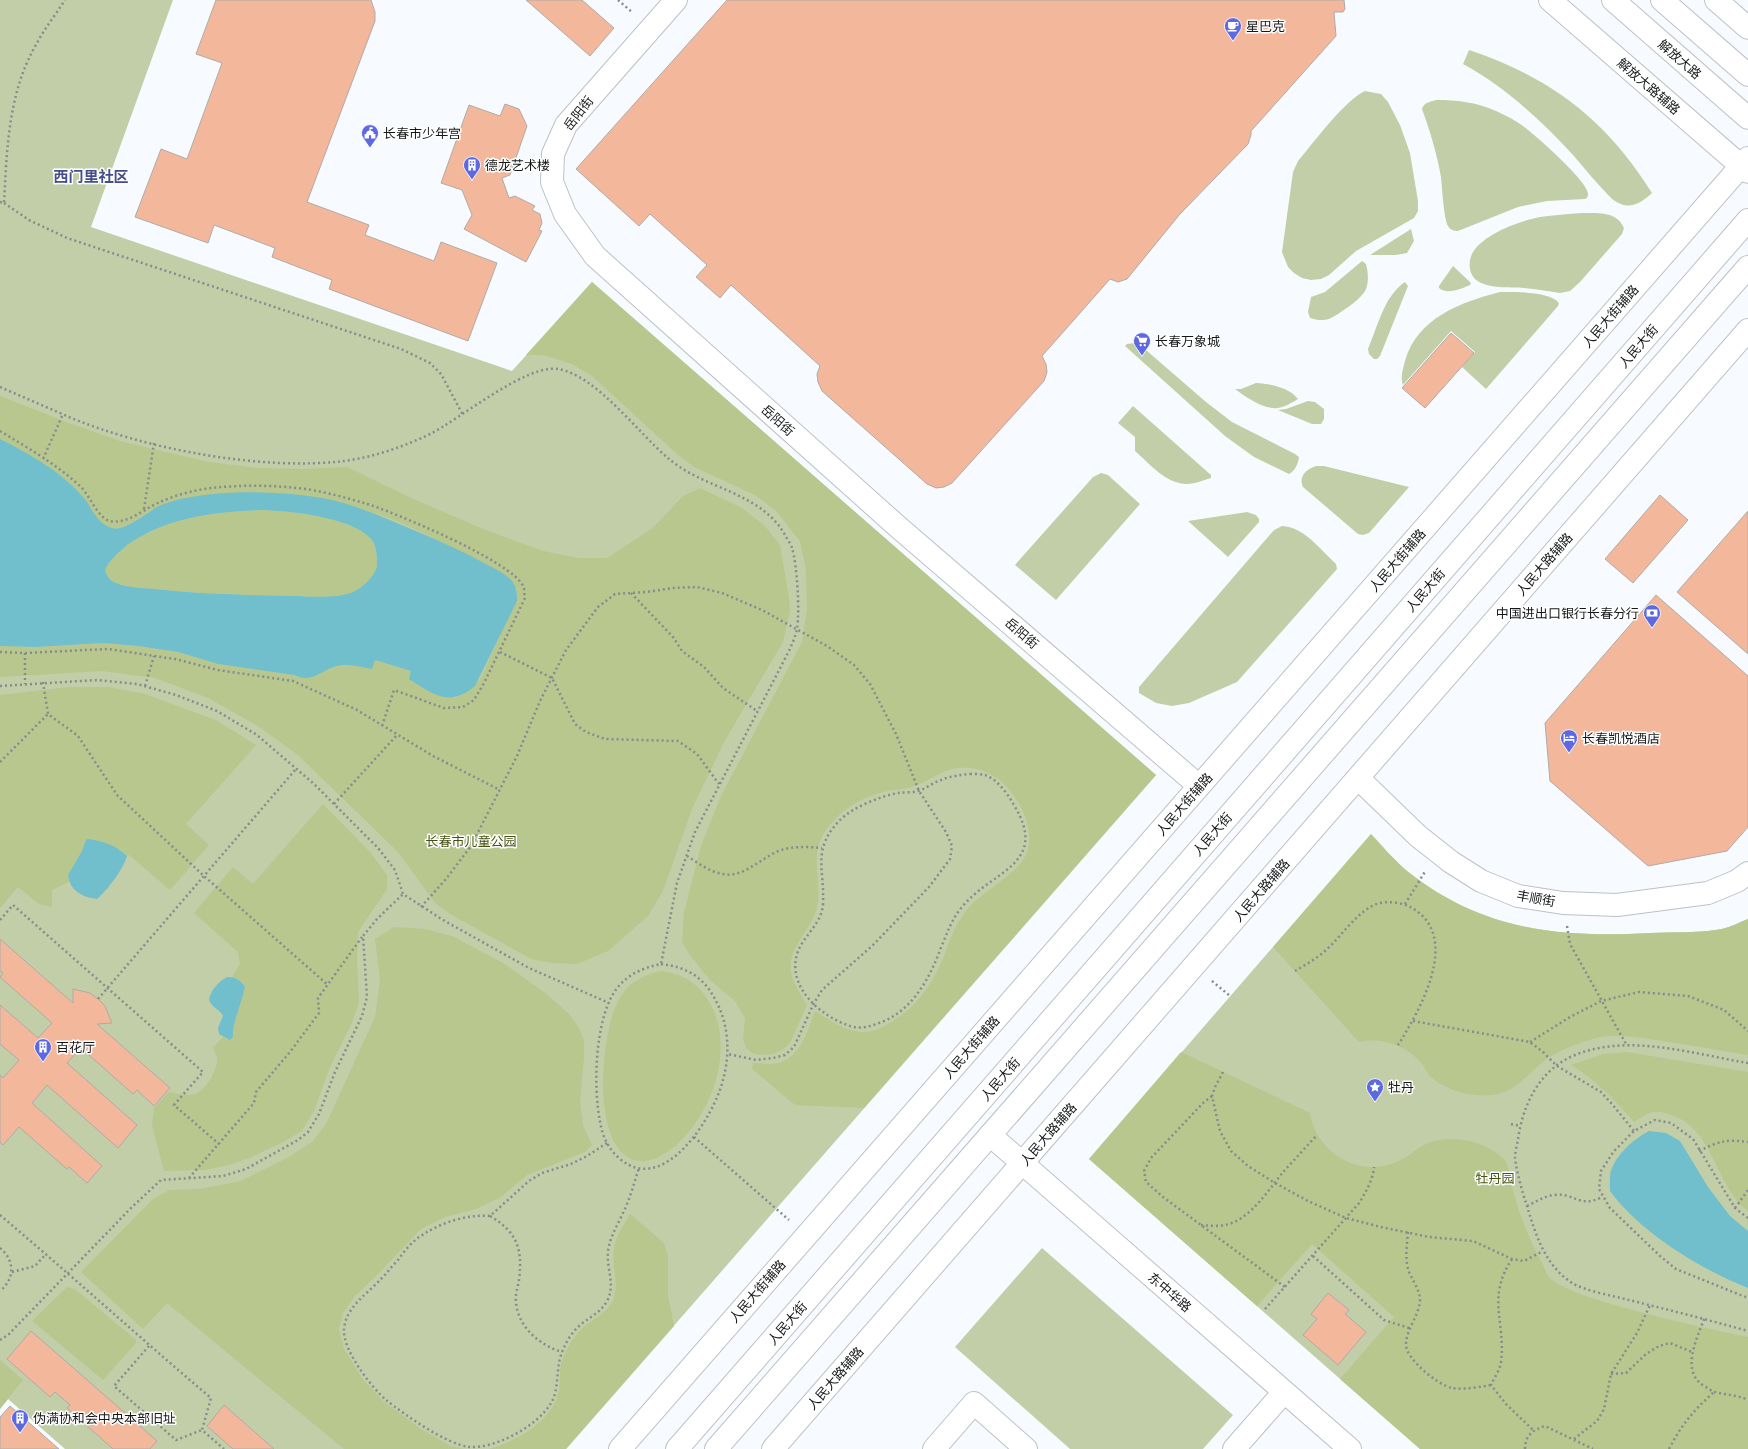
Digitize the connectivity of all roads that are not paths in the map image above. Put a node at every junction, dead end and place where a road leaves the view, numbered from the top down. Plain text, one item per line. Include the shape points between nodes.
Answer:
1 (676, 0) edge
2 (1550, 0) edge
3 (1613, 0) edge
4 (1662, 0) edge
5 (1716, 0) edge
6 (1748, 28) edge
7 (1748, 75) edge
8 (1748, 118) edge
9 (1746, 165) edge
10 (1748, 220) edge
11 (1748, 267) edge
12 (1748, 330) edge
13 (1358, 778) junction
14 (1200, 786) junction
15 (1748, 873) edge
16 (990, 1135) junction
17 (1022, 1163) junction
18 (1284, 1392) junction
19 (620, 1449) edge
20 (677, 1449) edge
21 (716, 1449) edge
22 (773, 1449) edge
23 (934, 1449) edge
24 (1026, 1449) edge
25 (1234, 1449) edge
26 (1350, 1449) edge

1 - 14 main road, 岳阳街 via 566,125 553,154 552,182 565,214 595,256 897,526
2 - 9 main road, 解放大路辅路
3 - 8 main road, 解放大路
4 - 7 main road
5 - 6 main road
9 - 14 main road, 人民大街辅路
10 - 20 main road, 人民大街
11 - 16 main road
12 - 13 main road, 人民大路辅路
13 - 15 main road, 丰顺街 via 1439,853 1481,881 1518,896 1617,905 1708,893 1737,881
13 - 17 main road, 人民大路辅路
14 - 19 main road, 人民大街辅路
16 - 17 main road, 东中华路
16 - 21 main road
17 - 18 main road, 东中华路
17 - 22 main road, 人民大路辅路
18 - 25 main road
18 - 26 main road, 东中华路
23 - 24 main road via 974,1403

